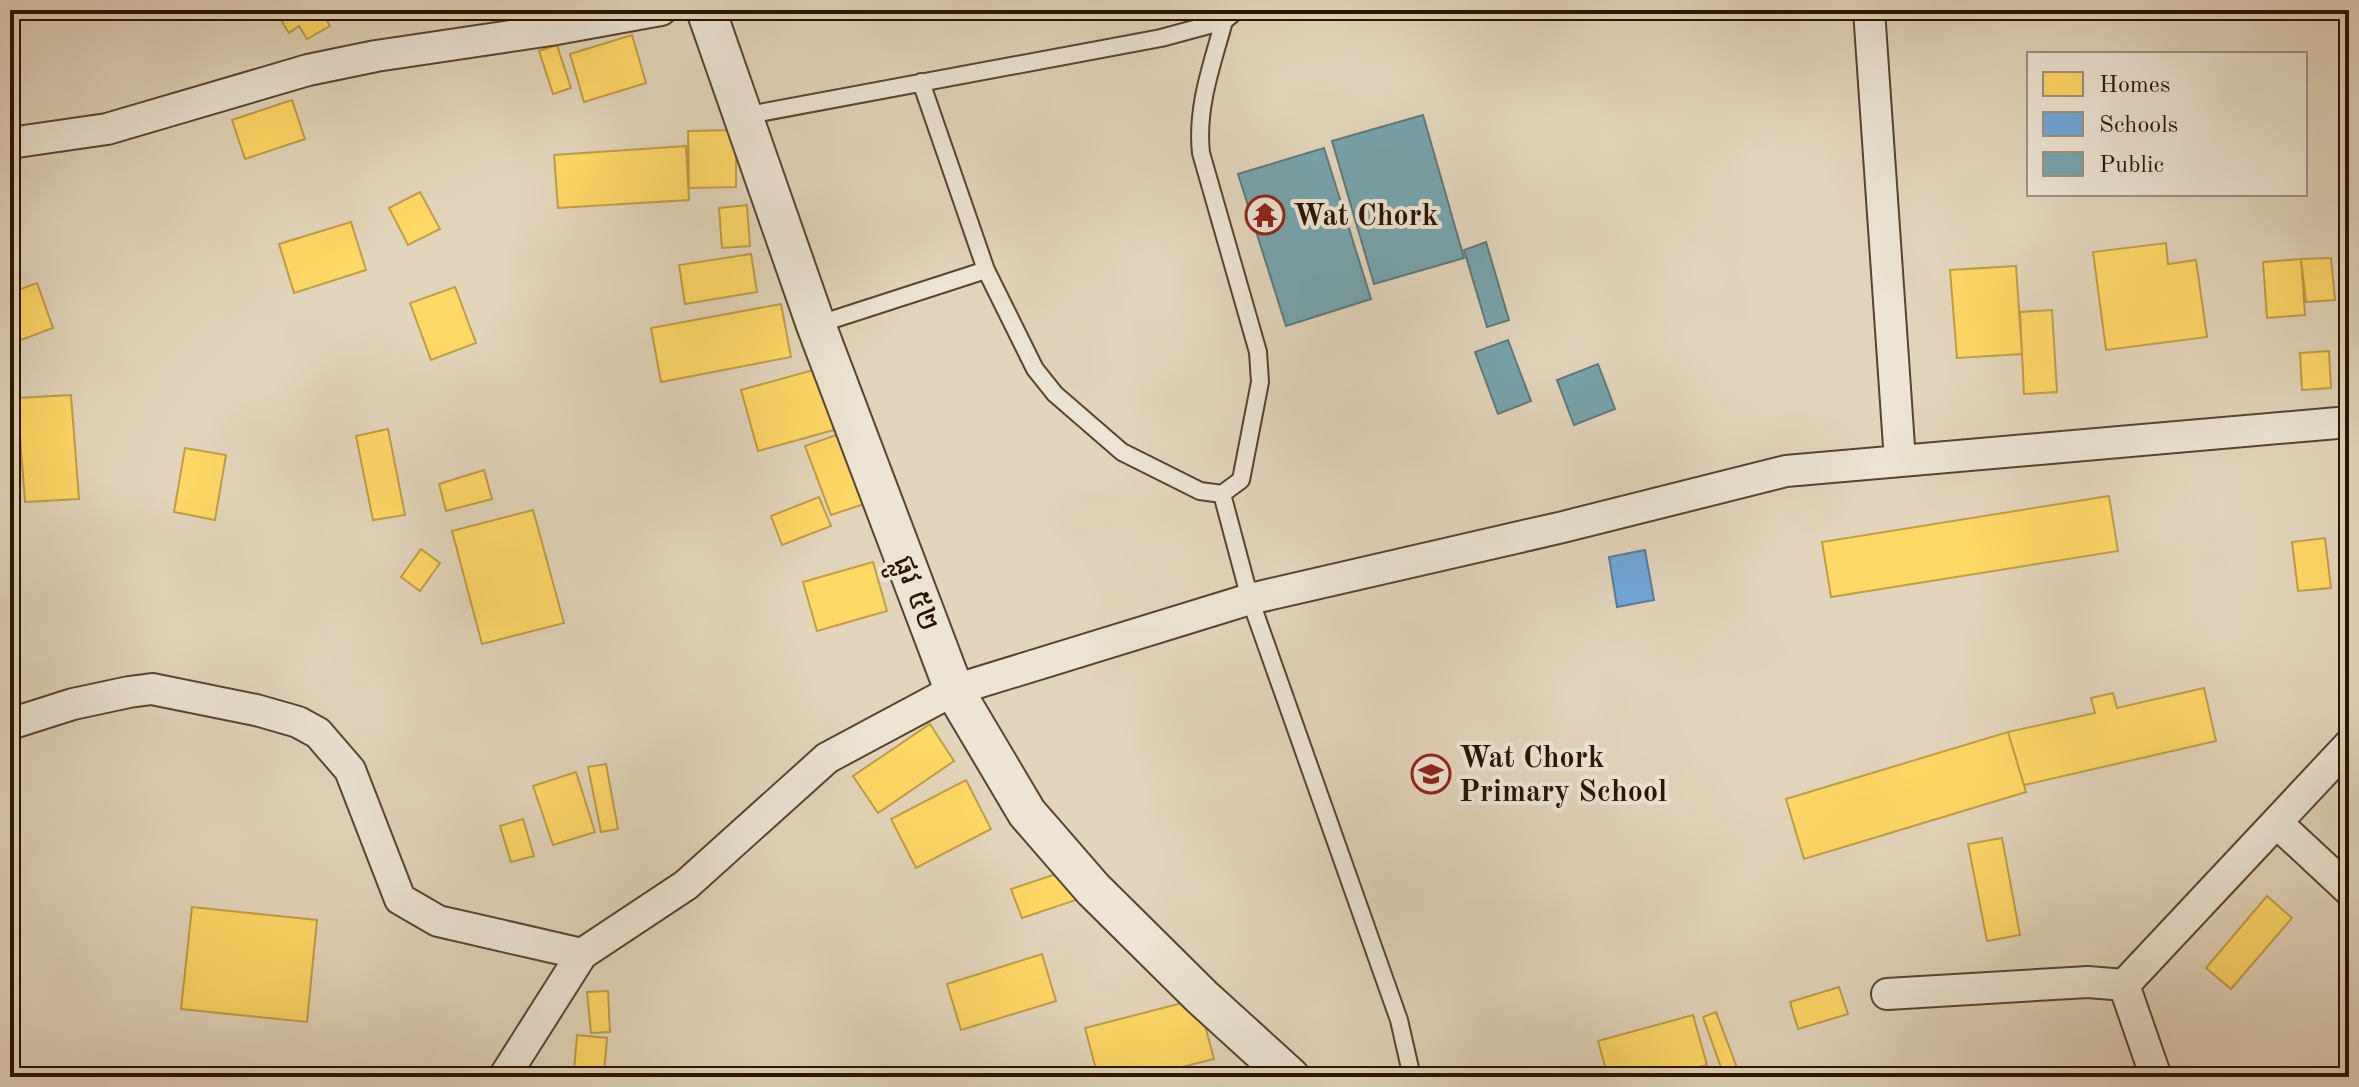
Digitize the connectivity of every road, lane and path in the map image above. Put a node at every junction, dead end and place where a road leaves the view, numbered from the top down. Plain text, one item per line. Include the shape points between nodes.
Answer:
1 (661, 10) edge
2 (706, 10) edge
3 (1869, 10) edge
4 (1230, 15) edge
5 (921, 82) junction
6 (743, 116) junction
7 (10, 143) edge
8 (986, 270) junction
9 (816, 325) junction
10 (2349, 422) edge
11 (1900, 461) junction
12 (1222, 494) junction
13 (1250, 599) junction
14 (954, 690) junction
15 (10, 724) edge
16 (2349, 745) edge
17 (2277, 823) junction
18 (2349, 890) edge
19 (582, 954) junction
20 (2124, 985) junction
21 (1887, 994) dead end
22 (504, 1077) edge
23 (1290, 1077) edge
24 (1412, 1077) edge
25 (2156, 1077) edge

1 - 7 street via 376,56 308,70 107,129
2 - 6 street, ផ្លូវ ៥២
3 - 11 street
4 - 5 lane via 1161,38
4 - 12 lane via 1198,129 1258,352 1260,382 1241,480
5 - 6 lane
5 - 8 lane
6 - 9 street, ផ្លូវ ៥២
8 - 9 lane
8 - 12 lane via 1035,369 1055,394 1122,452 1200,491
9 - 14 street, ផ្លូវ ៥២
10 - 11 street
11 - 13 street via 1786,471
12 - 13 lane
13 - 14 street
13 - 24 lane via 1399,1020
14 - 19 street via 827,758 686,885
14 - 23 street, ផ្លូវ ៥២ via 1027,813 1093,889
15 - 19 street via 73,704 152,689 298,722 318,733 350,770 400,899 438,921
16 - 17 street
17 - 18 street
17 - 20 street
19 - 22 street
20 - 21 street via 2088,982
20 - 25 street

